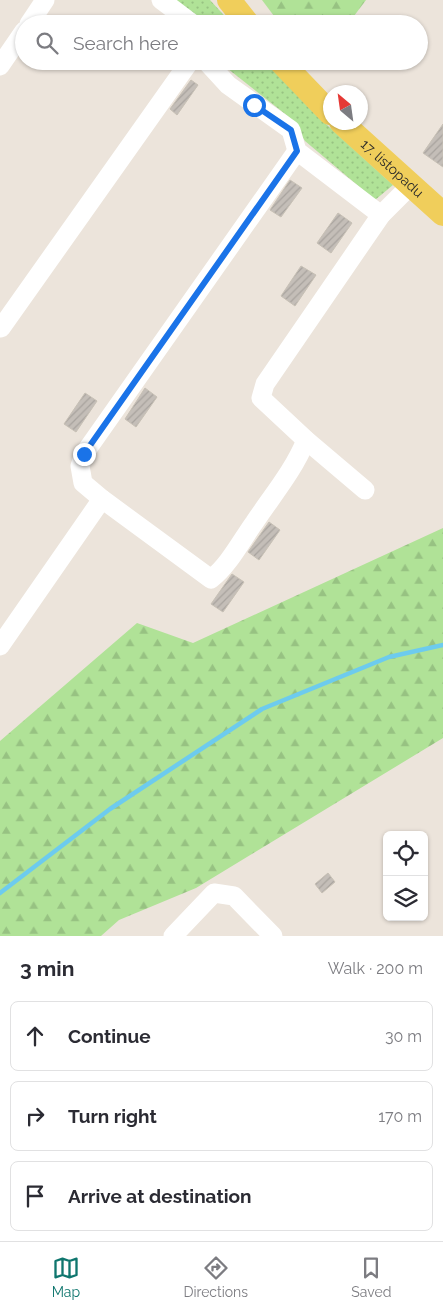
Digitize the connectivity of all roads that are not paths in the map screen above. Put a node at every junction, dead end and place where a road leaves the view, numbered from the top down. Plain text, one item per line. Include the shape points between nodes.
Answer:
1 (45, 0) edge
2 (161, 0) edge
3 (229, 0) edge
4 (35, 15) edge
5 (181, 15) edge
6 (241, 15) edge
7 (15, 44) edge
8 (0, 65) edge
9 (184, 70) edge
10 (214, 70) edge
11 (289, 70) edge
12 (323, 106) edge
13 (350, 130) edge
14 (297, 151) junction
15 (411, 185) junction
16 (443, 214) edge
17 (381, 215) junction
18 (1, 328) edge
19 (306, 440) junction
20 (365, 490) dead end
21 (102, 499) junction
22 (0, 646) edge
23 (173, 936) edge
24 (273, 936) edge

1 - 4 street
2 - 5 street
3 - 6 main road
7 - 8 street
9 - 18 street
10 - 14 street via 228,86 291,130
11 - 12 main road
13 - 15 main road, 17. listopadu
14 - 17 street
14 - 21 street via 84,454 80,466 83,483
15 - 16 main road, 17. listopadu
15 - 17 street
17 - 19 street via 265,384 261,398
19 - 20 street
19 - 21 street via 299,456 241,542 212,578
21 - 22 street
23 - 24 street via 214,893 234,896

